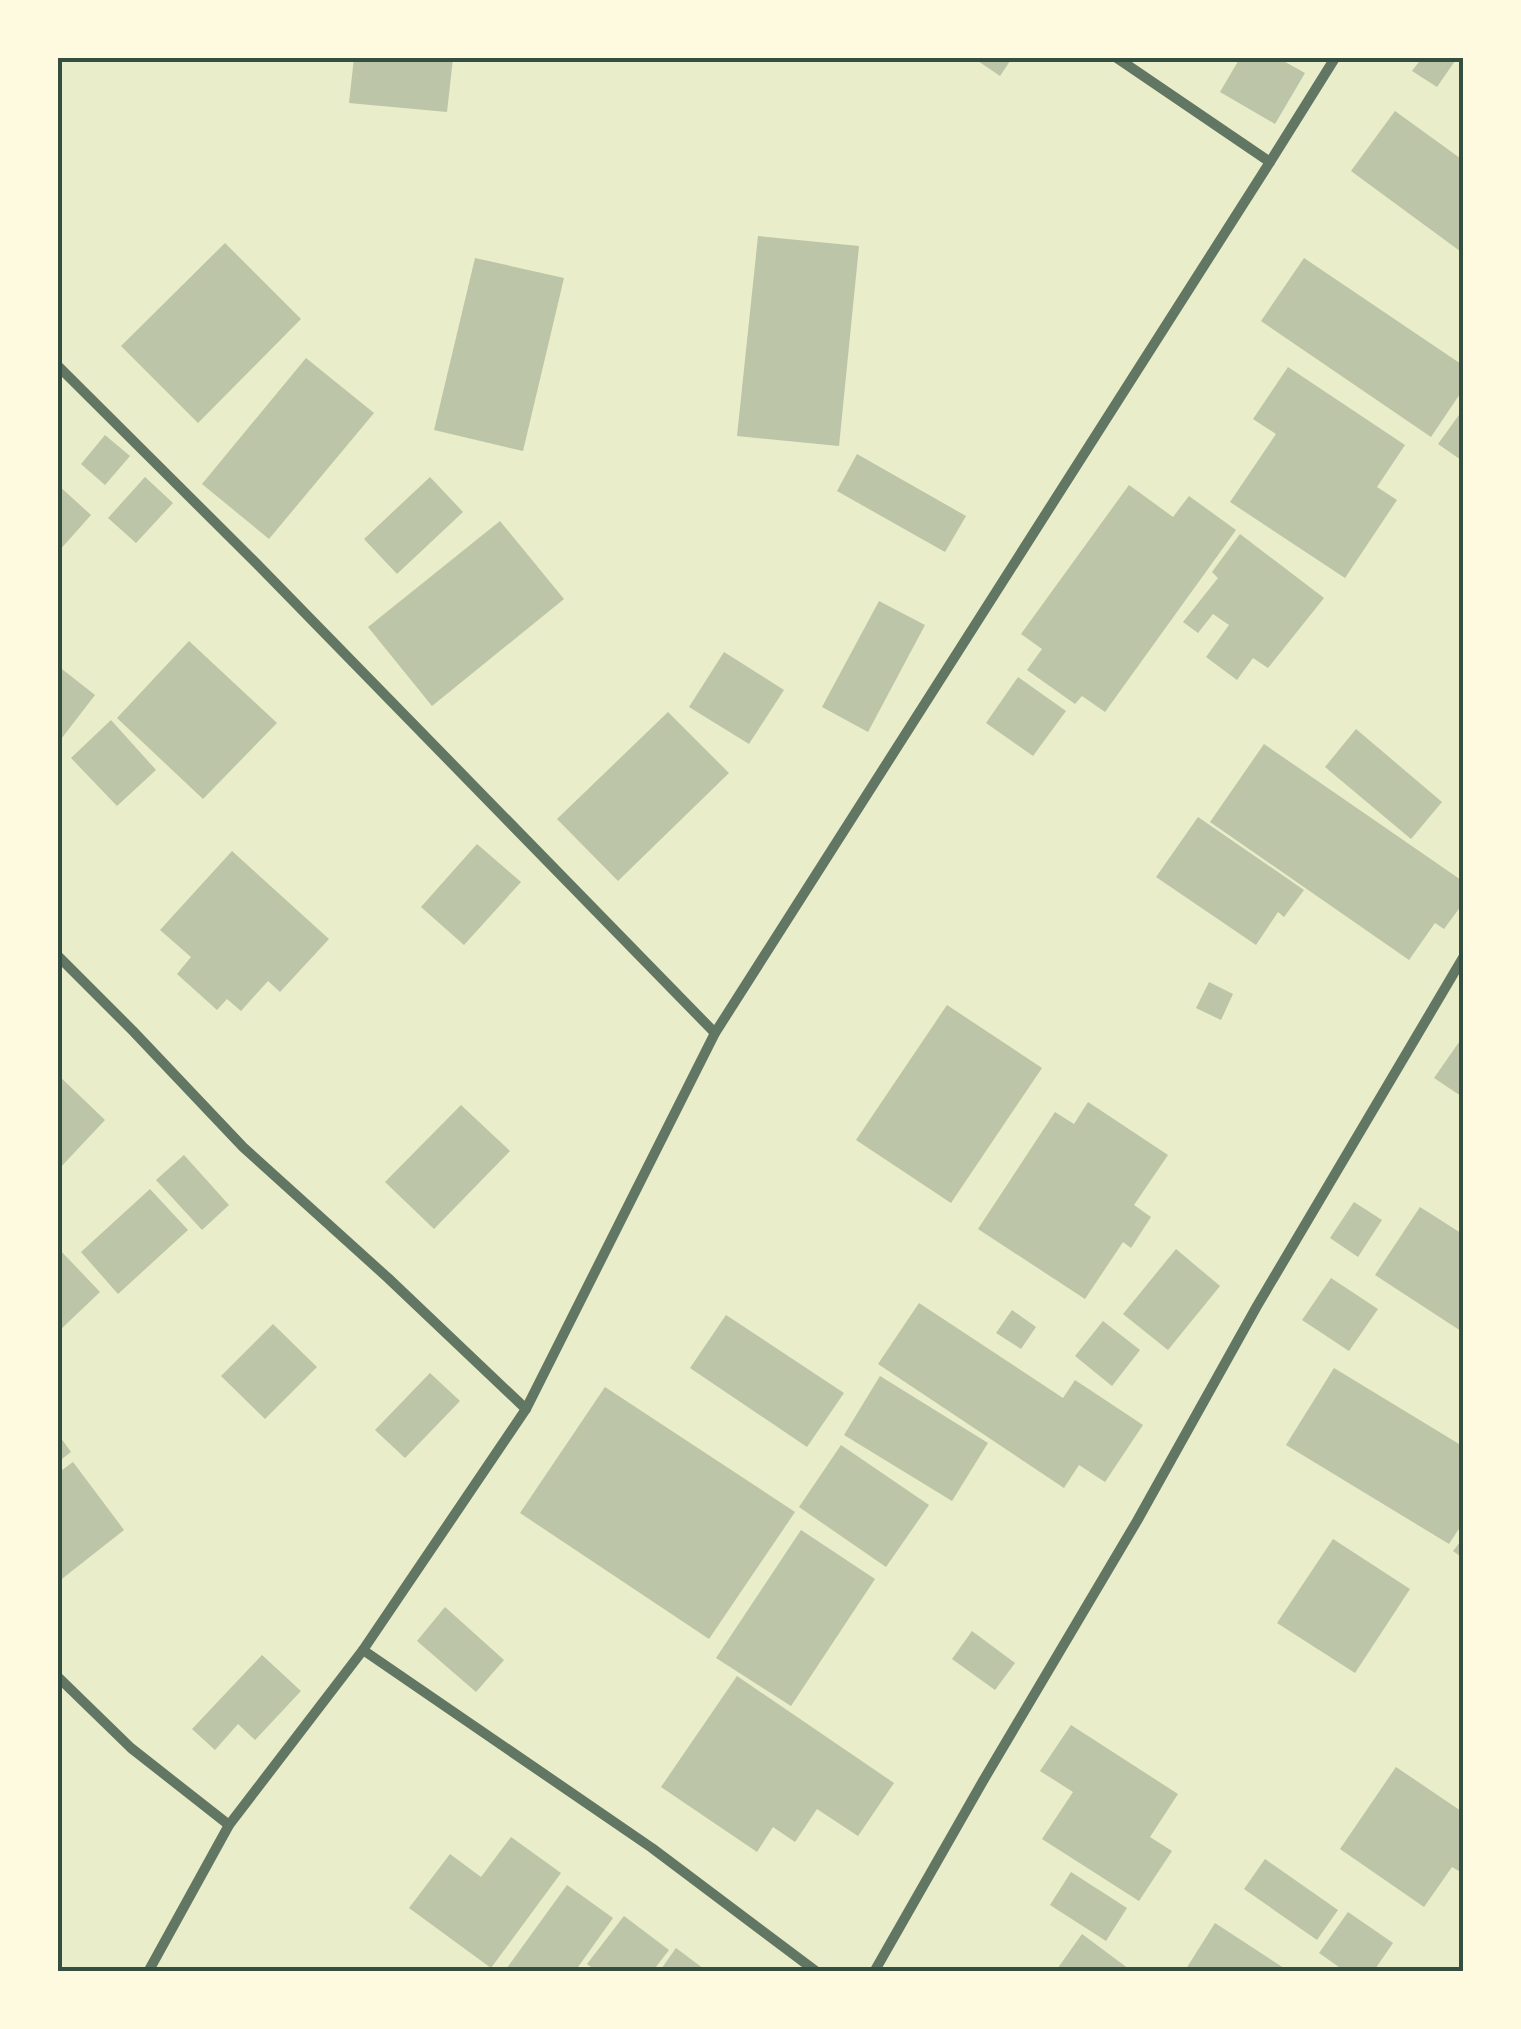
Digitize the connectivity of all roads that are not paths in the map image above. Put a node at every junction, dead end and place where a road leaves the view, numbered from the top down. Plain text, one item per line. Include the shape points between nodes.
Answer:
1 (1117, 58) edge
2 (1335, 58) edge
3 (1270, 162) junction
4 (58, 366) edge
5 (58, 956) edge
6 (1464, 956) edge
7 (716, 1033) junction
8 (526, 1409) junction
9 (363, 1650) junction
10 (58, 1677) edge
11 (229, 1825) junction
12 (148, 1972) edge
13 (817, 1972) edge
14 (874, 1972) edge

1 - 3 street
2 - 3 street
3 - 7 street
4 - 7 street
5 - 8 street via 243,1147
6 - 14 street
7 - 8 street
8 - 9 street
9 - 11 street
9 - 13 street via 652,1848
10 - 11 street via 131,1748
11 - 12 street

